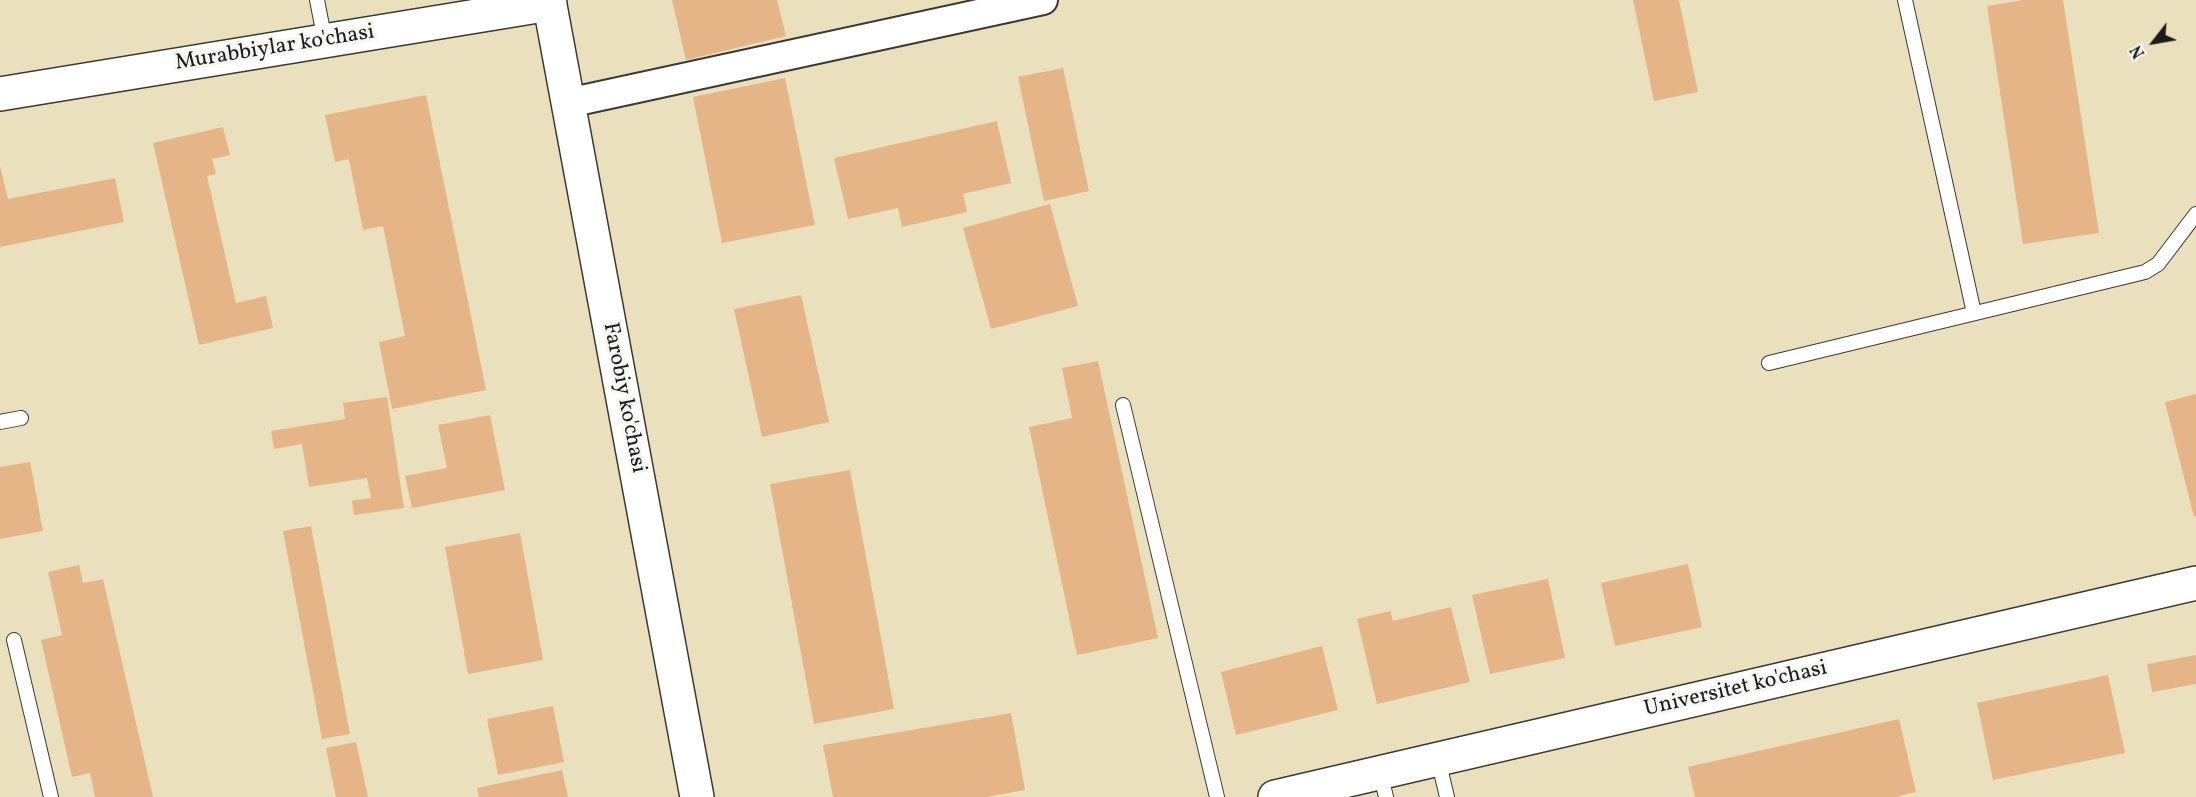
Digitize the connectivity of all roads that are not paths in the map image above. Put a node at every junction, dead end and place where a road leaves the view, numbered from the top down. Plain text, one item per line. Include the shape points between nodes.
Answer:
1 (317, 0) edge
2 (1043, 0) edge
3 (1905, 0) edge
4 (549, 2) edge
5 (325, 41) junction
6 (0, 94) edge
7 (568, 103) junction
8 (2196, 214) edge
9 (1974, 314) junction
10 (1769, 363) dead end
11 (1123, 405) dead end
12 (21, 418) dead end
13 (0, 422) edge
14 (2196, 583) edge
15 (14, 640) dead end
16 (1438, 759) junction
17 (1383, 785) edge
18 (51, 797) edge
19 (697, 797) edge
20 (1217, 797) edge
21 (1275, 797) edge
22 (1446, 797) edge

1 - 5 lane
2 - 7 street
3 - 9 lane
4 - 5 main road, Murabbiylar ko'chasi
4 - 7 main road, Farobiy ko'chasi
5 - 6 main road, Murabbiylar ko'chasi
7 - 19 main road, Farobiy ko'chasi
8 - 9 lane via 2158,264 2145,272
9 - 10 lane
11 - 20 lane
12 - 13 lane
14 - 16 main road, Universitet ko'chasi
15 - 18 lane
16 - 17 main road, Universitet ko'chasi
16 - 22 lane
17 - 21 main road, Universitet ko'chasi

